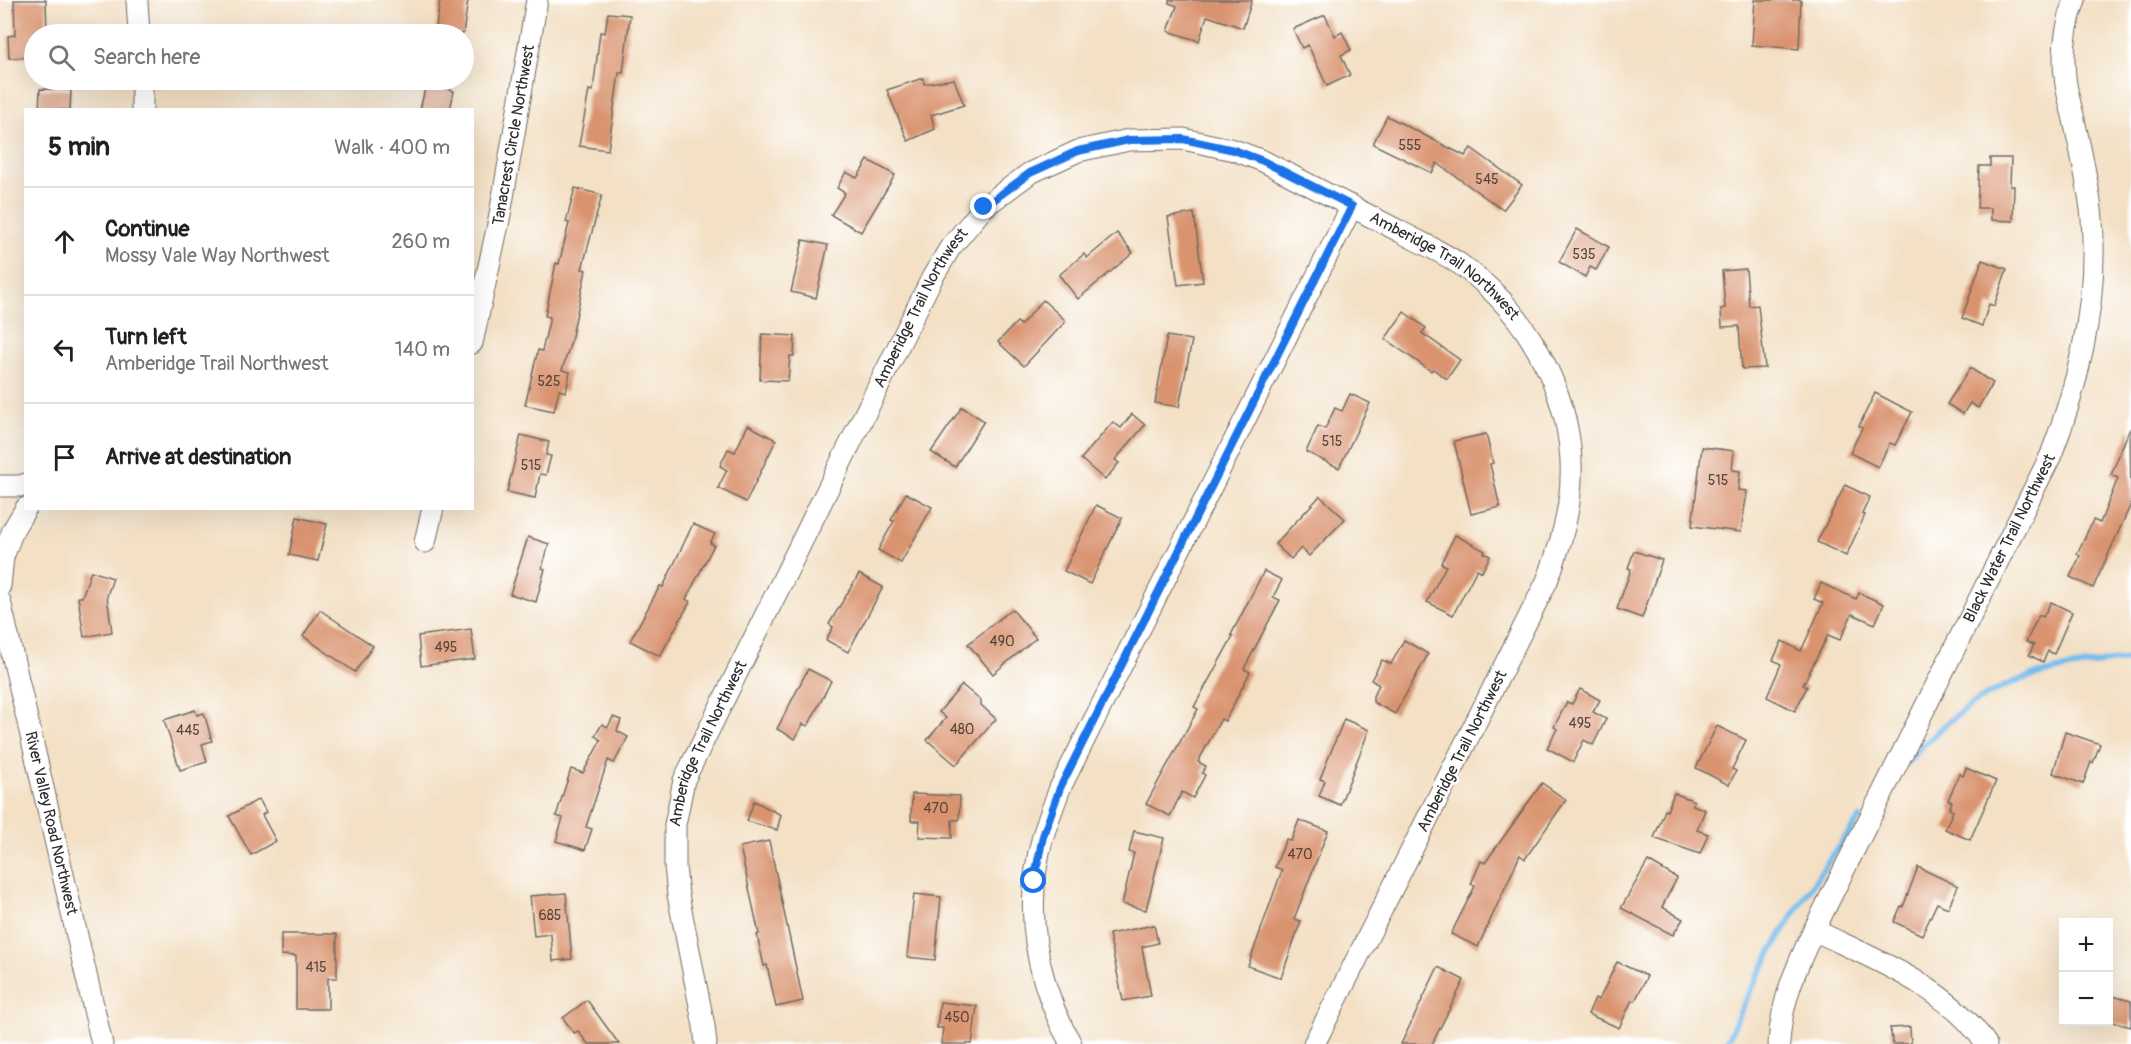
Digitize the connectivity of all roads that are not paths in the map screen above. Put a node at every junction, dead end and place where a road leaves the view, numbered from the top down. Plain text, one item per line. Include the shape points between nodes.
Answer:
1 (137, 0) edge
2 (537, 0) edge
3 (2075, 0) edge
4 (138, 24) edge
5 (142, 90) edge
6 (142, 108) edge
7 (1352, 206) junction
8 (474, 334) edge
9 (24, 485) edge
10 (0, 486) edge
11 (25, 510) edge
12 (433, 510) edge
13 (425, 542) dead end
14 (0, 586) edge
15 (0, 601) edge
16 (1814, 930) junction
17 (102, 1044) edge
18 (706, 1044) edge
19 (1071, 1044) edge
20 (1314, 1044) edge
21 (1779, 1044) edge
22 (1986, 1044) edge

1 - 4 street
2 - 8 street, Tanacrest Circle Northwest via 499,220
3 - 16 street, Black Water Trail Northwest via 2064,47 2065,77 2087,178 2093,263 2086,340 2067,415 2051,455
5 - 6 street
7 - 18 street, Amberidge Trail Northwest via 1234,150 1183,139 1129,140 1078,151 1030,173 984,207 950,248 684,780 675,825 675,866
7 - 19 street via 1060,788 1043,836 1034,881 1033,933 1040,970 1057,1020
7 - 20 street, Amberidge Trail Northwest via 1460,264 1494,292 1520,321 1546,363 1562,409 1570,456 1569,500 1561,544 1547,581
9 - 10 street
11 - 14 street via 3,557
12 - 13 street
15 - 17 street, River Valley Road Northwest
16 - 21 street, Black Water Trail Northwest via 1791,980
16 - 22 street via 1911,978 1942,998

